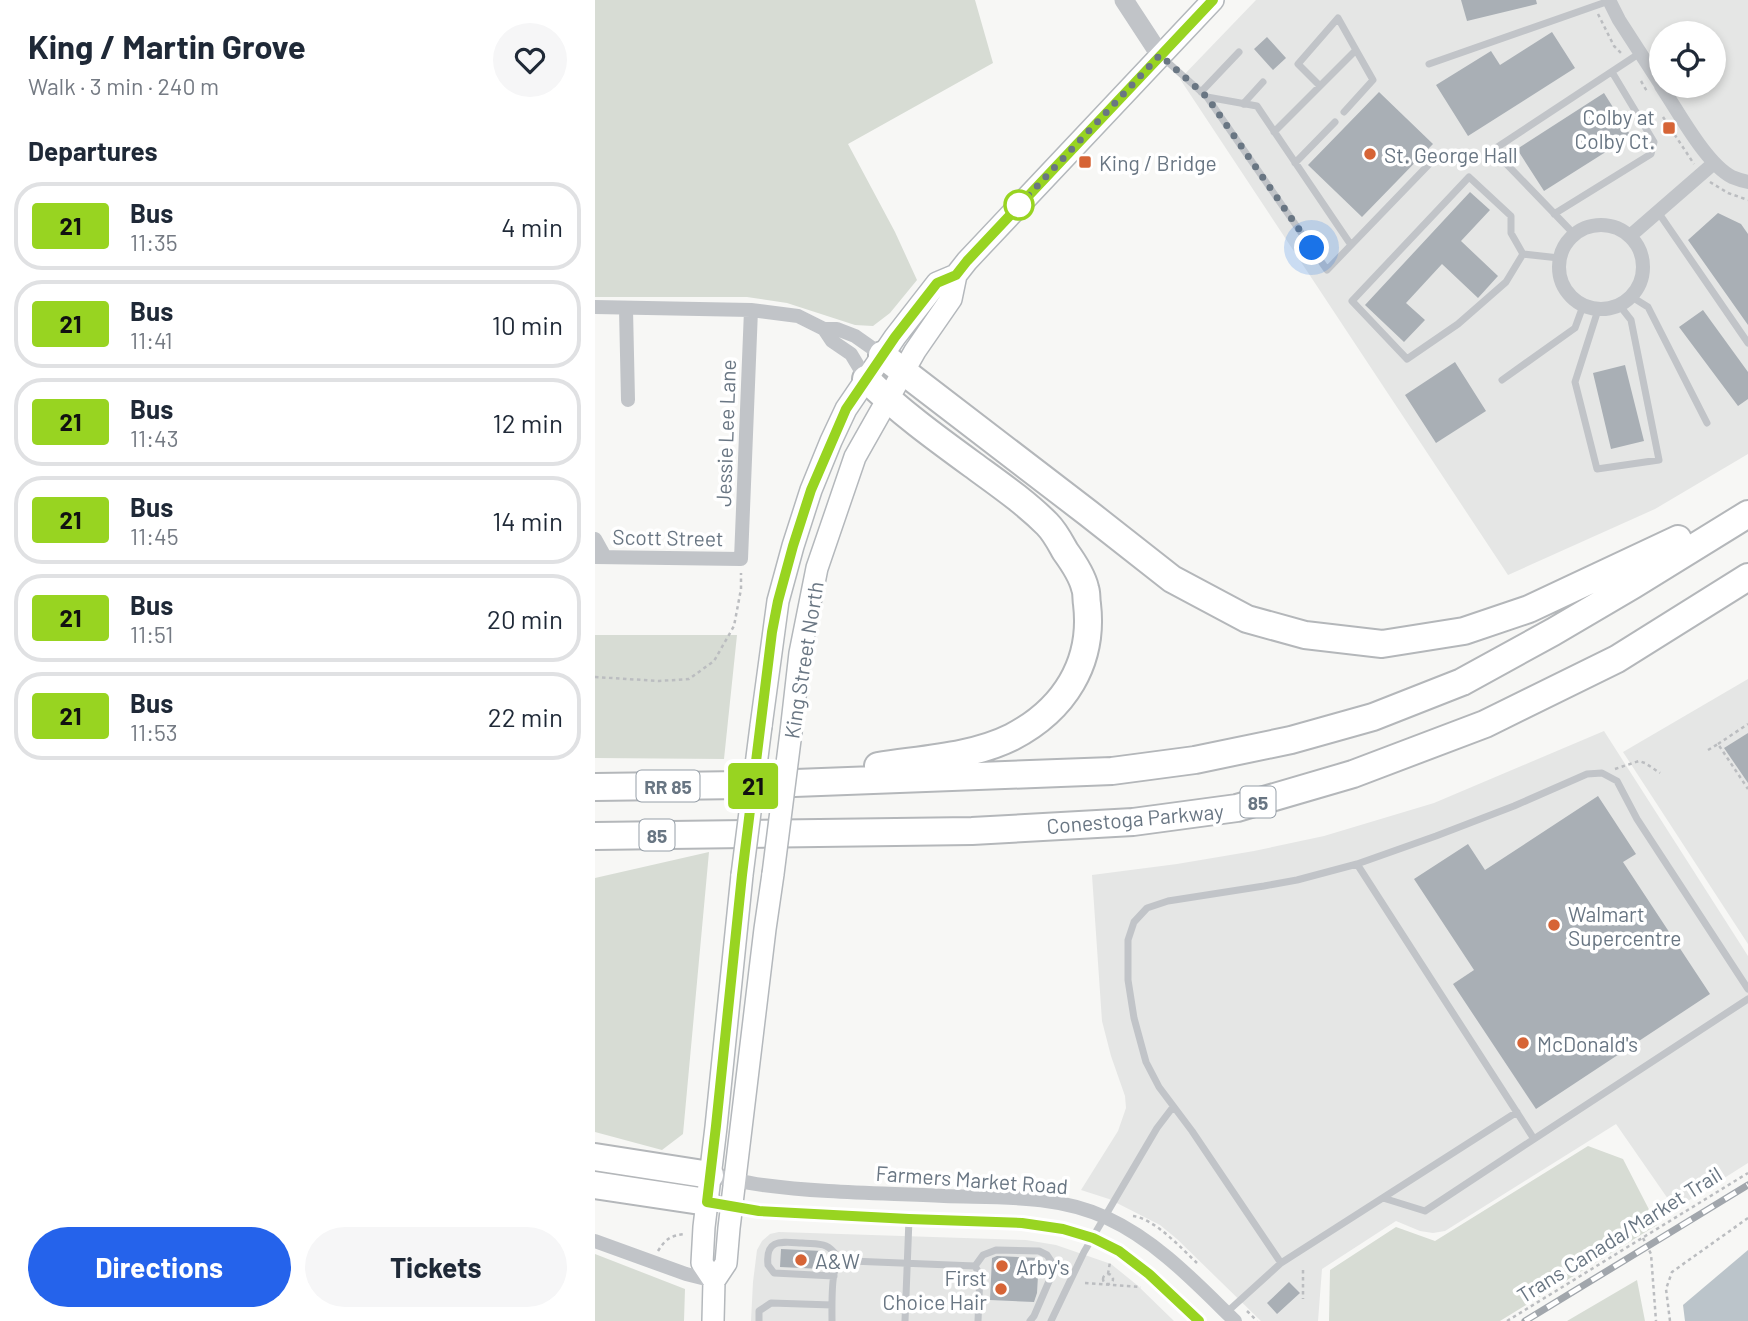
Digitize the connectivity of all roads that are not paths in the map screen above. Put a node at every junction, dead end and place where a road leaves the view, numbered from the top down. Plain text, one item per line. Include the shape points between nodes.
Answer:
1 (1124, 0) edge
2 (1213, 0) edge
3 (1609, 1) edge
4 (1356, 50) junction
5 (1239, 52) dead end
6 (1640, 53) junction
7 (1160, 55) junction
8 (1429, 64) dead end
9 (1649, 67) edge
10 (1612, 72) junction
11 (1263, 82) dead end
12 (1320, 86) junction
13 (1204, 95) junction
14 (1669, 98) edge
15 (1243, 104) junction
16 (1344, 112) dead end
17 (1335, 122) dead end
18 (1274, 132) junction
19 (1437, 156) dead end
20 (1296, 163) junction
21 (1714, 163) junction
22 (1748, 183) edge
23 (1658, 212) junction
24 (1554, 214) junction
25 (1574, 234) junction
26 (1630, 236) junction
27 (1350, 245) junction
28 (1523, 254) junction
29 (1559, 258) junction
30 (1626, 302) junction
31 (1583, 306) junction
32 (595, 307) edge
33 (626, 309) junction
34 (751, 310) junction
35 (1598, 310) junction
36 (824, 329) junction
37 (1748, 343) edge
38 (892, 363) junction
39 (866, 379) junction
40 (1502, 380) dead end
41 (887, 399) junction
42 (628, 400) dead end
43 (1707, 423) dead end
44 (1748, 503) edge
45 (1748, 514) edge
46 (595, 539) edge
47 (600, 557) edge
48 (741, 559) joint
49 (1748, 577) edge
50 (742, 785) junction
51 (595, 787) edge
52 (718, 834) junction
53 (595, 836) edge
54 (595, 852) edge
55 (1357, 864) junction
56 (1748, 989) edge
57 (1748, 999) edge
58 (1173, 1107) junction
59 (1517, 1112) junction
60 (1534, 1139) junction
61 (595, 1157) edge
62 (723, 1177) junction
63 (595, 1185) edge
64 (1383, 1198) junction
65 (719, 1204) junction
66 (1105, 1217) junction
67 (909, 1219) junction
68 (1093, 1238) junction
69 (595, 1241) edge
70 (842, 1262) junction
71 (907, 1263) junction
72 (1281, 1263) junction
73 (975, 1266) junction
74 (834, 1276) junction
75 (714, 1281) junction
76 (832, 1305) junction
77 (1231, 1317) edge
78 (713, 1321) edge
79 (759, 1321) edge
80 (832, 1321) edge
81 (905, 1321) edge
82 (978, 1321) edge
83 (986, 1321) edge
84 (1030, 1321) edge
85 (1051, 1321) edge
86 (1199, 1321) edge

1 - 7 street
2 - 7 main road, King Street North
3 - 6 street
3 - 8 lane
4 - 12 lane
4 - 12 lane via 1338,19 1298,64
4 - 16 lane via 1373,80
5 - 13 lane
6 - 9 street
6 - 10 lane
7 - 13 lane
7 - 38 main road, King Street North via 967,261 956,275 951,299
10 - 24 lane via 1654,142 1651,154
10 - 24 lane via 1493,150
11 - 15 lane
12 - 18 lane
13 - 15 lane
13 - 27 lane via 1327,270
14 - 21 street
15 - 18 lane via 1257,106
17 - 20 lane
18 - 20 lane
19 - 27 lane
20 - 27 lane
21 - 22 street
21 - 23 street
23 - 26 street
23 - 37 lane
24 - 25 lane
25 - 26 street via 1601,225
25 - 29 street
26 - 30 street via 1644,269 1641,284
28 - 28 lane via 1506,282 1458,324 1406,359 1352,301 1469,177 1511,216 1511,233
28 - 29 lane
29 - 31 street via 1560,281 1570,298
30 - 35 street
30 - 35 lane via 1659,460 1597,468 1575,382
30 - 43 lane via 1648,307
31 - 35 street
31 - 40 lane via 1575,328
32 - 33 street
33 - 34 street
33 - 42 street
34 - 36 street via 798,317
34 - 48 street, Jessie Lee Lane
36 - 38 street via 855,336
36 - 39 street via 851,355
38 - 39 main road, King Street North
38 - 41 main road, King Street North
38 - 44 highway via 1172,579 1247,619 1305,635 1382,644 1464,631 1529,609
39 - 41 highway
39 - 62 main road, King Street North, bridge via 846,409 811,490 778,601 742,875
41 - 50 highway via 1050,526 1085,587 1089,620 1081,665 1069,688 1038,723 1009,738 971,751
41 - 62 main road, King Street North, bridge via 855,457 817,568 800,653 765,929
45 - 50 highway via 1462,682 1373,717 1291,740 1112,771
46 - 47 street
47 - 48 street, Scott Street
49 - 52 highway, Conestoga Parkway / 85 via 1617,659 1485,724 1353,774 1237,808 1133,821 972,831
50 - 51 highway, RR 85
52 - 53 highway, Conestoga Parkway / 85
52 - 54 highway
55 - 56 lane via 1587,774 1602,774 1616,781
55 - 58 lane via 1297,880 1168,901 1147,908 1134,922 1128,940 1128,979 1134,1018 1146,1062
55 - 59 lane
57 - 60 lane
58 - 66 lane
58 - 72 lane
59 - 60 lane
59 - 64 lane
60 - 64 lane via 1425,1211
61 - 62 highway
62 - 65 main road, King Street North
62 - 66 street, Farmers Market Road via 805,1189 1031,1200 1071,1205
63 - 65 highway
64 - 72 lane
65 - 67 street, Farmers Market Road via 759,1211
65 - 75 main road, King Street North via 702,1263
66 - 68 lane
66 - 77 street, Farmers Market Road via 1165,1255
67 - 68 street, Farmers Market Road via 1022,1223
67 - 71 lane
68 - 85 lane
68 - 86 street, Farmers Market Road via 1135,1262
69 - 75 street
70 - 71 lane
70 - 74 lane
70 - 74 lane via 821,1244 780,1242 767,1253 774,1273
71 - 73 lane
71 - 81 lane
72 - 77 lane
73 - 82 lane via 980,1275
73 - 84 lane via 983,1255 996,1250 1047,1255 1053,1272
74 - 76 lane
75 - 78 main road, King Street North
76 - 79 lane via 771,1303 759,1311
76 - 80 lane
82 - 83 lane

